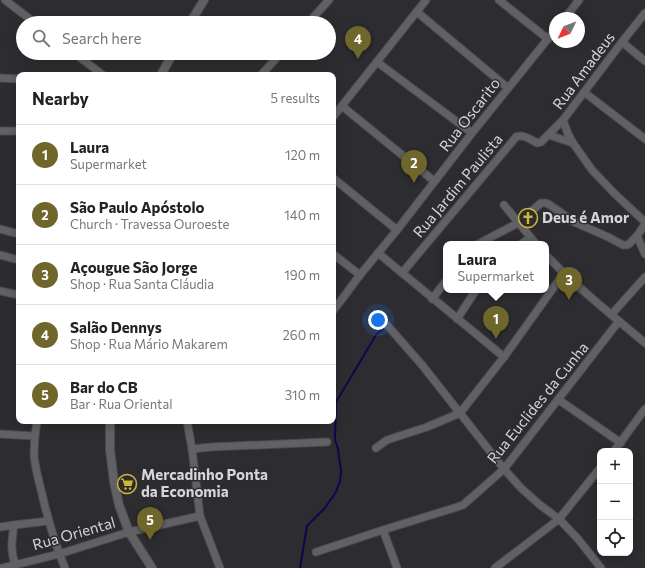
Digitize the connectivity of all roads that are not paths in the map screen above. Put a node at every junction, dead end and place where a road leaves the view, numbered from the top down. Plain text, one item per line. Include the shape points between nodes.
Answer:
1 (5, 0) edge
2 (204, 0) edge
3 (329, 0) edge
4 (426, 0) edge
5 (499, 0) edge
6 (579, 0) edge
7 (417, 12) junction
8 (570, 12) edge
9 (645, 13) edge
10 (26, 16) edge
11 (194, 16) edge
12 (314, 16) edge
13 (548, 39) joint
14 (622, 42) junction
15 (83, 60) edge
16 (169, 60) edge
17 (275, 60) edge
18 (645, 61) edge
19 (377, 62) junction
20 (99, 72) edge
21 (163, 72) edge
22 (264, 72) edge
23 (0, 78) edge
24 (16, 79) edge
25 (508, 88) junction
26 (584, 92) junction
27 (342, 106) junction
28 (336, 113) edge
29 (563, 120) junction
30 (0, 130) edge
31 (16, 131) edge
32 (472, 133) junction
33 (549, 135) junction
34 (645, 139) edge
35 (542, 142) joint
36 (573, 144) junction
37 (336, 180) edge
38 (434, 181) junction
39 (504, 205) dead end
40 (518, 223) junction
41 (645, 223) edge
42 (0, 229) edge
43 (397, 230) junction
44 (16, 233) edge
45 (637, 236) junction
46 (530, 238) junction
47 (484, 241) edge
48 (525, 241) edge
49 (533, 241) edge
50 (378, 254) junction
51 (645, 254) edge
52 (0, 255) edge
53 (336, 256) edge
54 (549, 258) edge
55 (16, 259) edge
56 (402, 273) junction
57 (564, 273) junction
58 (360, 275) junction
59 (645, 277) edge
60 (443, 285) edge
61 (0, 291) edge
62 (474, 293) edge
63 (16, 294) edge
64 (432, 299) junction
65 (336, 307) edge
66 (611, 315) junction
67 (457, 319) junction
68 (620, 321) junction
69 (387, 325) dead end
70 (645, 343) edge
71 (504, 356) junction
72 (559, 400) junction
73 (645, 409) edge
74 (460, 413) junction
75 (37, 424) edge
76 (110, 424) edge
77 (188, 424) edge
78 (0, 434) edge
79 (35, 436) junction
80 (327, 442) dead end
81 (621, 442) junction
82 (376, 448) dead end
83 (616, 448) edge
84 (192, 450) junction
85 (504, 469) junction
86 (597, 472) edge
87 (200, 516) junction
88 (559, 519) junction
89 (48, 521) junction
90 (14, 525) junction
91 (0, 527) edge
92 (383, 530) junction
93 (129, 532) junction
94 (316, 552) dead end
95 (59, 554) junction
96 (15, 564) junction
97 (2, 568) edge
98 (65, 568) edge
99 (152, 568) edge
100 (220, 568) edge
101 (397, 568) edge
102 (495, 568) edge
103 (601, 568) edge

1 - 10 street
2 - 11 street
3 - 12 street
4 - 7 street
5 - 13 street
6 - 8 street
7 - 19 street
7 - 25 street
9 - 14 street, Rua Amadeus
13 - 25 street, Rua Oscarito
14 - 18 street
14 - 26 street, Rua Amadeus
15 - 20 street
16 - 21 street
17 - 22 street
19 - 27 street
19 - 32 street
23 - 24 street
25 - 32 street, Rua Oscarito
26 - 29 street, Rua Amadeus
26 - 34 street
27 - 28 street
27 - 38 street
29 - 33 street, Rua Amadeus
29 - 36 street
30 - 31 street
32 - 38 street, Rua Oscarito
33 - 35 street, Rua Amadeus
33 - 36 street
35 - 56 street, Rua Jardim Paulista via 536,143 524,136 516,137
36 - 41 street via 592,170
37 - 43 street
38 - 43 street, Rua Oscarito
39 - 40 street
40 - 45 street via 542,203 546,203 574,222 623,245 629,244
40 - 46 street
40 - 47 street
41 - 45 street
42 - 44 street
43 - 50 street, Rua Oscarito
45 - 51 street
46 - 48 street
46 - 49 street
50 - 56 street
50 - 58 street, Rua Oscarito
52 - 55 street
53 - 58 street
54 - 57 street
56 - 64 street
57 - 66 street
57 - 71 street
58 - 65 street, Rua Oscarito
59 - 66 street
60 - 64 street
61 - 63 street
62 - 67 street
64 - 67 street
66 - 68 street
67 - 71 street
68 - 70 street
68 - 72 street, Rua Euclides da Cunha
69 - 74 street
71 - 74 street
72 - 81 street
72 - 85 street, Rua Euclides da Cunha
73 - 81 street
74 - 82 street via 387,440
74 - 85 street
75 - 79 street
76 - 93 street via 114,482
77 - 84 street
78 - 79 street
79 - 89 street via 34,456
80 - 84 street
81 - 83 street
84 - 87 street
85 - 88 street via 521,488
85 - 92 street, Rua Euclides da Cunha via 463,504
86 - 88 street
87 - 93 street, Rua Oriental
87 - 100 street
88 - 102 street
88 - 103 street
89 - 90 street
89 - 95 street
90 - 91 street
90 - 96 street via 11,544
92 - 94 street, Rua Euclides da Cunha
92 - 101 street
93 - 95 street, Rua Oriental
93 - 99 street
95 - 96 street, Rua Oriental
95 - 98 street
96 - 97 street, Rua Oriental

